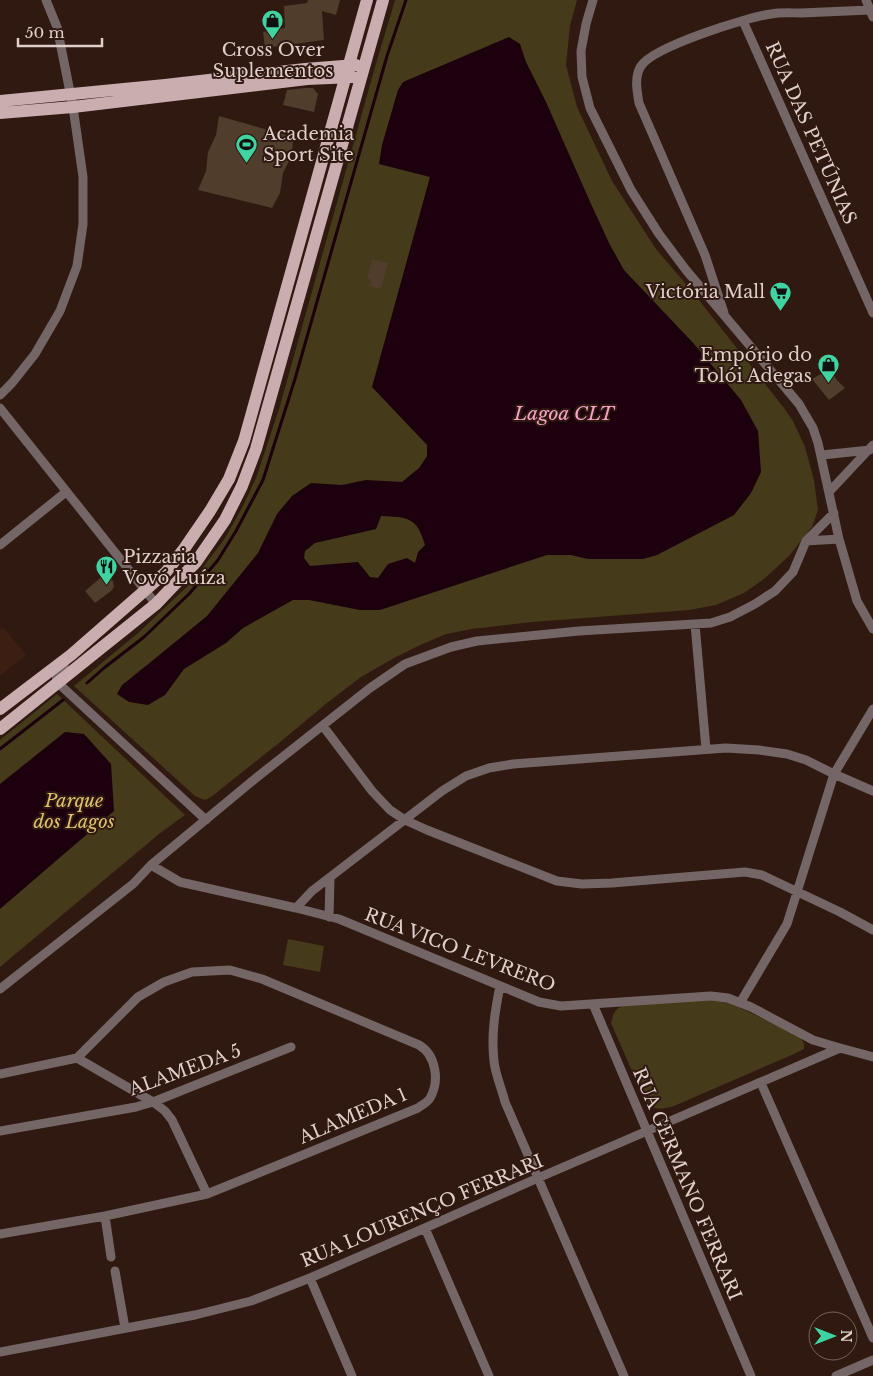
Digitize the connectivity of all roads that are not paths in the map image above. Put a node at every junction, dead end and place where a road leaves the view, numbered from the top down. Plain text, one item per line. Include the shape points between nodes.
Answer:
1 (46, 0) edge
2 (367, 0) edge
3 (383, 0) edge
4 (593, 0) edge
5 (866, 0) edge
6 (871, 14) edge
7 (743, 21) junction
8 (347, 71) junction
9 (363, 71) junction
10 (0, 101) edge
11 (71, 101) junction
12 (0, 113) edge
13 (304, 228) junction
14 (318, 231) junction
15 (873, 313) edge
16 (726, 317) junction
17 (0, 394) edge
18 (0, 408) edge
19 (871, 448) edge
20 (822, 455) junction
21 (66, 492) junction
22 (829, 492) junction
23 (834, 513) junction
24 (839, 539) junction
25 (806, 541) junction
26 (0, 545) edge
27 (146, 591) junction
28 (156, 604) junction
29 (695, 624) junction
30 (873, 629) edge
31 (72, 655) junction
32 (58, 683) junction
33 (873, 708) edge
34 (0, 709) edge
35 (323, 726) junction
36 (0, 729) edge
37 (706, 749) junction
38 (834, 774) junction
39 (873, 791) edge
40 (206, 820) junction
41 (405, 820) junction
42 (151, 865) junction
43 (330, 879) junction
44 (797, 891) junction
45 (296, 908) junction
46 (329, 917) junction
47 (873, 930) edge
48 (500, 986) junction
49 (0, 989) edge
50 (740, 1003) junction
51 (593, 1004) junction
52 (291, 1047) dead end
53 (840, 1048) junction
54 (873, 1057) edge
55 (77, 1058) junction
56 (0, 1074) edge
57 (761, 1083) junction
58 (153, 1102) junction
59 (0, 1131) edge
60 (648, 1132) junction
61 (538, 1178) junction
62 (207, 1194) junction
63 (105, 1216) junction
64 (425, 1228) junction
65 (0, 1234) edge
66 (111, 1257) dead end
67 (115, 1271) dead end
68 (310, 1278) junction
69 (125, 1328) junction
70 (873, 1338) edge
71 (0, 1352) edge
72 (873, 1360) edge
73 (352, 1376) edge
74 (489, 1376) edge
75 (624, 1376) edge
76 (752, 1376) edge
77 (836, 1376) edge

1 - 11 street via 57,27
2 - 8 main road
3 - 9 main road
4 - 16 street via 582,51 582,77 590,108 631,190 659,234
5 - 6 street
6 - 7 street via 771,14
7 - 15 street, RUA DAS PETÚNIAS
7 - 16 street via 690,38 658,53 642,64 637,76 639,103 705,255
8 - 9 main road
8 - 11 main road via 305,69
8 - 13 main road
9 - 14 main road
10 - 11 main road
11 - 12 main road
11 - 17 street via 83,177 83,224 77,266 60,311 35,354
13 - 14 main road
13 - 27 main road via 244,441 229,479 184,549
14 - 28 main road via 256,449 242,486 225,520 196,562
16 - 20 street via 799,404 813,428
18 - 21 street
19 - 20 street
19 - 22 street
20 - 22 street
21 - 26 street
21 - 27 street
22 - 23 street
23 - 24 street
23 - 25 street
24 - 25 street
24 - 30 street via 857,601
25 - 29 street via 793,572 774,591 730,617
27 - 28 street
27 - 31 main road
28 - 32 main road
29 - 35 street via 503,638 450,647 405,664
29 - 37 street
31 - 32 street via 57,672
31 - 34 main road
32 - 36 main road
32 - 40 street
33 - 38 street
35 - 40 street
35 - 41 street via 372,791
37 - 38 street via 787,754
37 - 41 street via 489,768 466,776
38 - 39 street
38 - 44 street
40 - 42 street
41 - 43 street
41 - 44 street via 557,881 592,884 745,872 762,875
42 - 45 street, RUA VICO LEVRERO via 180,882
42 - 49 street via 133,884
43 - 45 street via 312,891
43 - 46 street
44 - 47 street
44 - 50 street via 787,924
45 - 46 street, RUA VICO LEVRERO
46 - 48 street, RUA VICO LEVRERO
48 - 51 street, RUA VICO LEVRERO via 550,1005
48 - 61 street via 494,1018 494,1062 505,1102
50 - 51 street, RUA VICO LEVRERO via 711,996
50 - 53 street, RUA VICO LEVRERO via 813,1040
51 - 60 street, RUA GERMANO FERRARI
52 - 58 street, ALAMEDA 5
53 - 54 street, RUA VICO LEVRERO
53 - 57 street, RUA LOURENÇO FERRARI
55 - 56 street
55 - 58 street
55 - 62 street, ALAMEDA 1 via 138,997 157,985 192,972 230,970 262,979 419,1045 430,1054 435,1084 430,1099 418,1108
57 - 60 street, RUA LOURENÇO FERRARI
57 - 70 street
58 - 59 street, ALAMEDA 5
58 - 62 street via 172,1120
60 - 61 street, RUA LOURENÇO FERRARI
60 - 76 street, RUA GERMANO FERRARI
61 - 64 street, RUA LOURENÇO FERRARI
61 - 75 street
62 - 63 street, ALAMEDA 1
63 - 65 street, ALAMEDA 1
63 - 66 street
64 - 68 street, RUA LOURENÇO FERRARI
64 - 74 street
67 - 69 street
68 - 69 street, RUA LOURENÇO FERRARI via 251,1301
68 - 73 street
69 - 71 street, RUA LOURENÇO FERRARI
72 - 77 street

